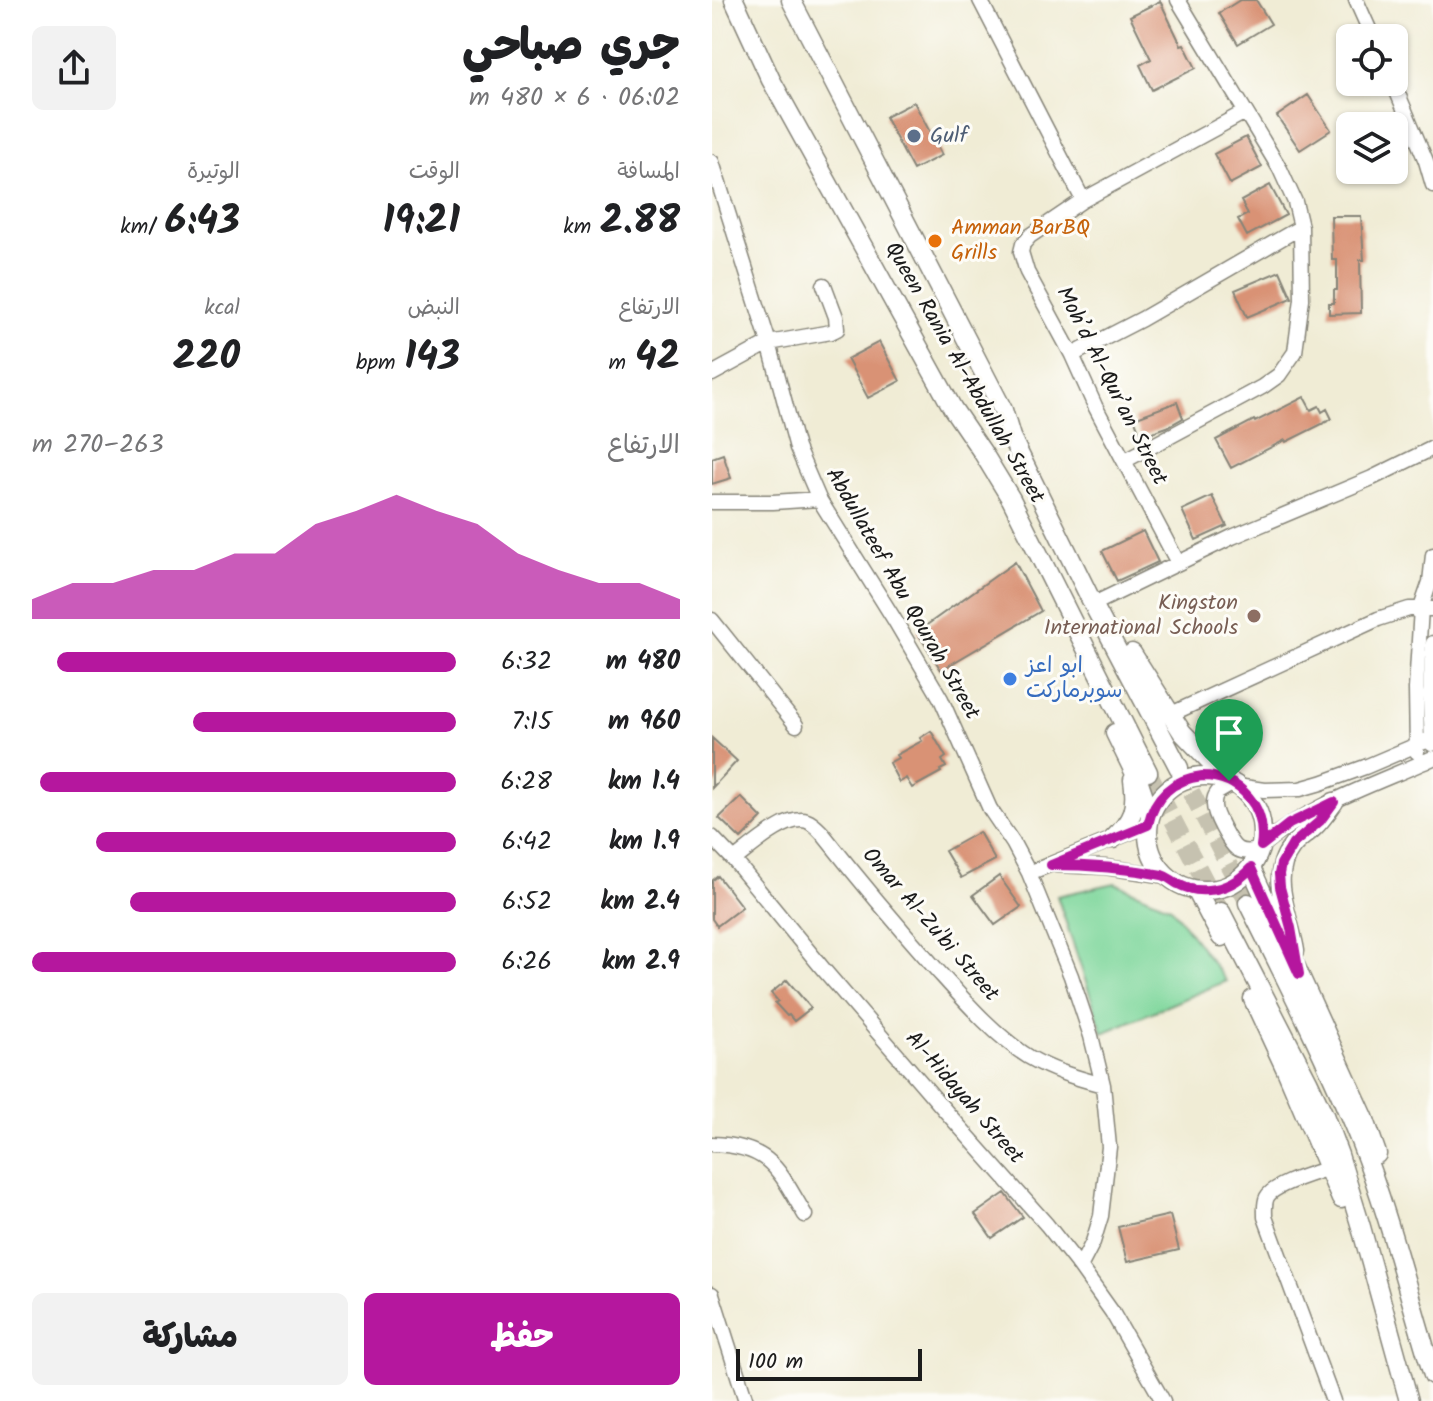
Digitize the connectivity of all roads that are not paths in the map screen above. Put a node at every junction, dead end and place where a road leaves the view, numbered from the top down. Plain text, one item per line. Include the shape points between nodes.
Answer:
1 (734, 0) edge
2 (791, 0) edge
3 (980, 0) edge
4 (1178, 0) edge
5 (1356, 0) edge
6 (1367, 24) edge
7 (1399, 96) edge
8 (1245, 112) junction
9 (712, 162) edge
10 (1433, 185) edge
11 (1083, 200) junction
12 (1301, 227) junction
13 (824, 285) dead end
14 (769, 343) junction
15 (1072, 355) junction
16 (712, 374) edge
17 (1003, 410) junction
18 (1433, 448) edge
19 (1124, 461) junction
20 (819, 499) junction
21 (712, 502) edge
22 (1433, 555) edge
23 (1178, 563) junction
24 (1432, 587) edge
25 (1102, 600) junction
26 (1427, 609) edge
27 (712, 620) edge
28 (1433, 643) edge
29 (1432, 695) edge
30 (1169, 715) junction
31 (796, 725) dead end
32 (1432, 738) edge
33 (1417, 745) junction
34 (1433, 757) edge
35 (1419, 764) junction
36 (1179, 768) tunnel mouth
37 (1140, 771) junction
38 (1233, 783) junction
39 (1334, 802) junction
40 (1149, 820) junction
41 (712, 837) edge
42 (1113, 839) junction
43 (1261, 846) junction
44 (734, 860) junction
45 (1051, 865) junction
46 (1251, 868) junction
47 (1029, 873) junction
48 (1167, 876) junction
49 (1196, 890) junction
50 (1248, 903) tunnel mouth
51 (1221, 912) tunnel mouth
52 (1299, 974) junction
53 (1103, 1085) junction
54 (712, 1144) edge
55 (1329, 1168) junction
56 (805, 1215) dead end
57 (1387, 1220) junction
58 (1361, 1227) junction
59 (1080, 1267) junction
60 (712, 1294) edge
61 (1433, 1375) edge
62 (744, 1401) edge
63 (1163, 1401) edge
64 (1333, 1401) edge
65 (1409, 1401) edge

1 - 37 main road, Queen Rania Al-Abdullah Street via 771,80 953,409
2 - 17 main road, Queen Rania Al-Abdullah Street
3 - 11 street
4 - 8 street
5 - 6 street
7 - 10 street
8 - 11 street, Moh’d Al-Qur’an Street
8 - 12 street via 1280,169
9 - 14 street, Abdullateef Abu Qourah Street
11 - 15 street, Moh’d Al-Qur’an Street via 1030,236 1021,252
12 - 15 street
12 - 19 street via 1302,299 1291,360 1262,387
13 - 14 street via 837,329
14 - 16 street
14 - 20 street, Abdullateef Abu Qourah Street via 797,448
15 - 19 street, Moh’d Al-Qur’an Street
17 - 25 main road via 1043,476
17 - 36 main road, Queen Rania Al-Abdullah Street via 1011,437 1095,608
18 - 23 street
19 - 23 street, Moh’d Al-Qur’an Street
20 - 21 street
20 - 47 street, Abdullateef Abu Qourah Street via 941,699 990,809
22 - 24 street
23 - 25 street
24 - 26 street
25 - 30 main road
26 - 30 street via 1395,612
26 - 33 street via 1416,689
27 - 31 street
28 - 29 street
29 - 32 street
30 - 38 main road
32 - 33 street
32 - 34 street
33 - 35 street
33 - 38 street via 1300,789 1264,790
34 - 35 street
35 - 39 street
37 - 40 main road, Queen Rania Al-Abdullah Street
37 - 42 main road via 1129,822
38 - 40 main road via 1211,776 1185,779 1162,794
38 - 43 main road via 1259,814
38 - 43 street via 1218,792 1215,811 1234,846 1244,852
39 - 43 street via 1289,824
39 - 52 main road via 1281,864 1280,887
40 - 42 street
40 - 48 main road, Queen Rania Al-Abdullah Street via 1150,852
41 - 44 street, Al-Hidayah Street
42 - 45 street
43 - 46 main road
44 - 53 street, Omar Al-Zu'bi Street via 793,820 813,825 890,918 994,1029 1045,1066
44 - 59 street, Al-Hidayah Street
45 - 47 street
45 - 48 street
46 - 49 main road via 1230,885
46 - 52 main road
47 - 53 street, Abdullateef Abu Qourah Street via 1071,976
48 - 49 main road
49 - 55 main road via 1263,1020
50 - 57 main road via 1328,1067
51 - 58 main road via 1324,1115
52 - 57 main road via 1382,1167
53 - 59 street, Abdullateef Abu Qourah Street via 1109,1147 1104,1196
54 - 56 street via 746,1148 765,1157
55 - 58 main road via 1343,1204
55 - 64 street via 1272,1192 1265,1217
57 - 61 main road
58 - 65 main road
59 - 63 street, Al-Hidayah Street
60 - 62 street

